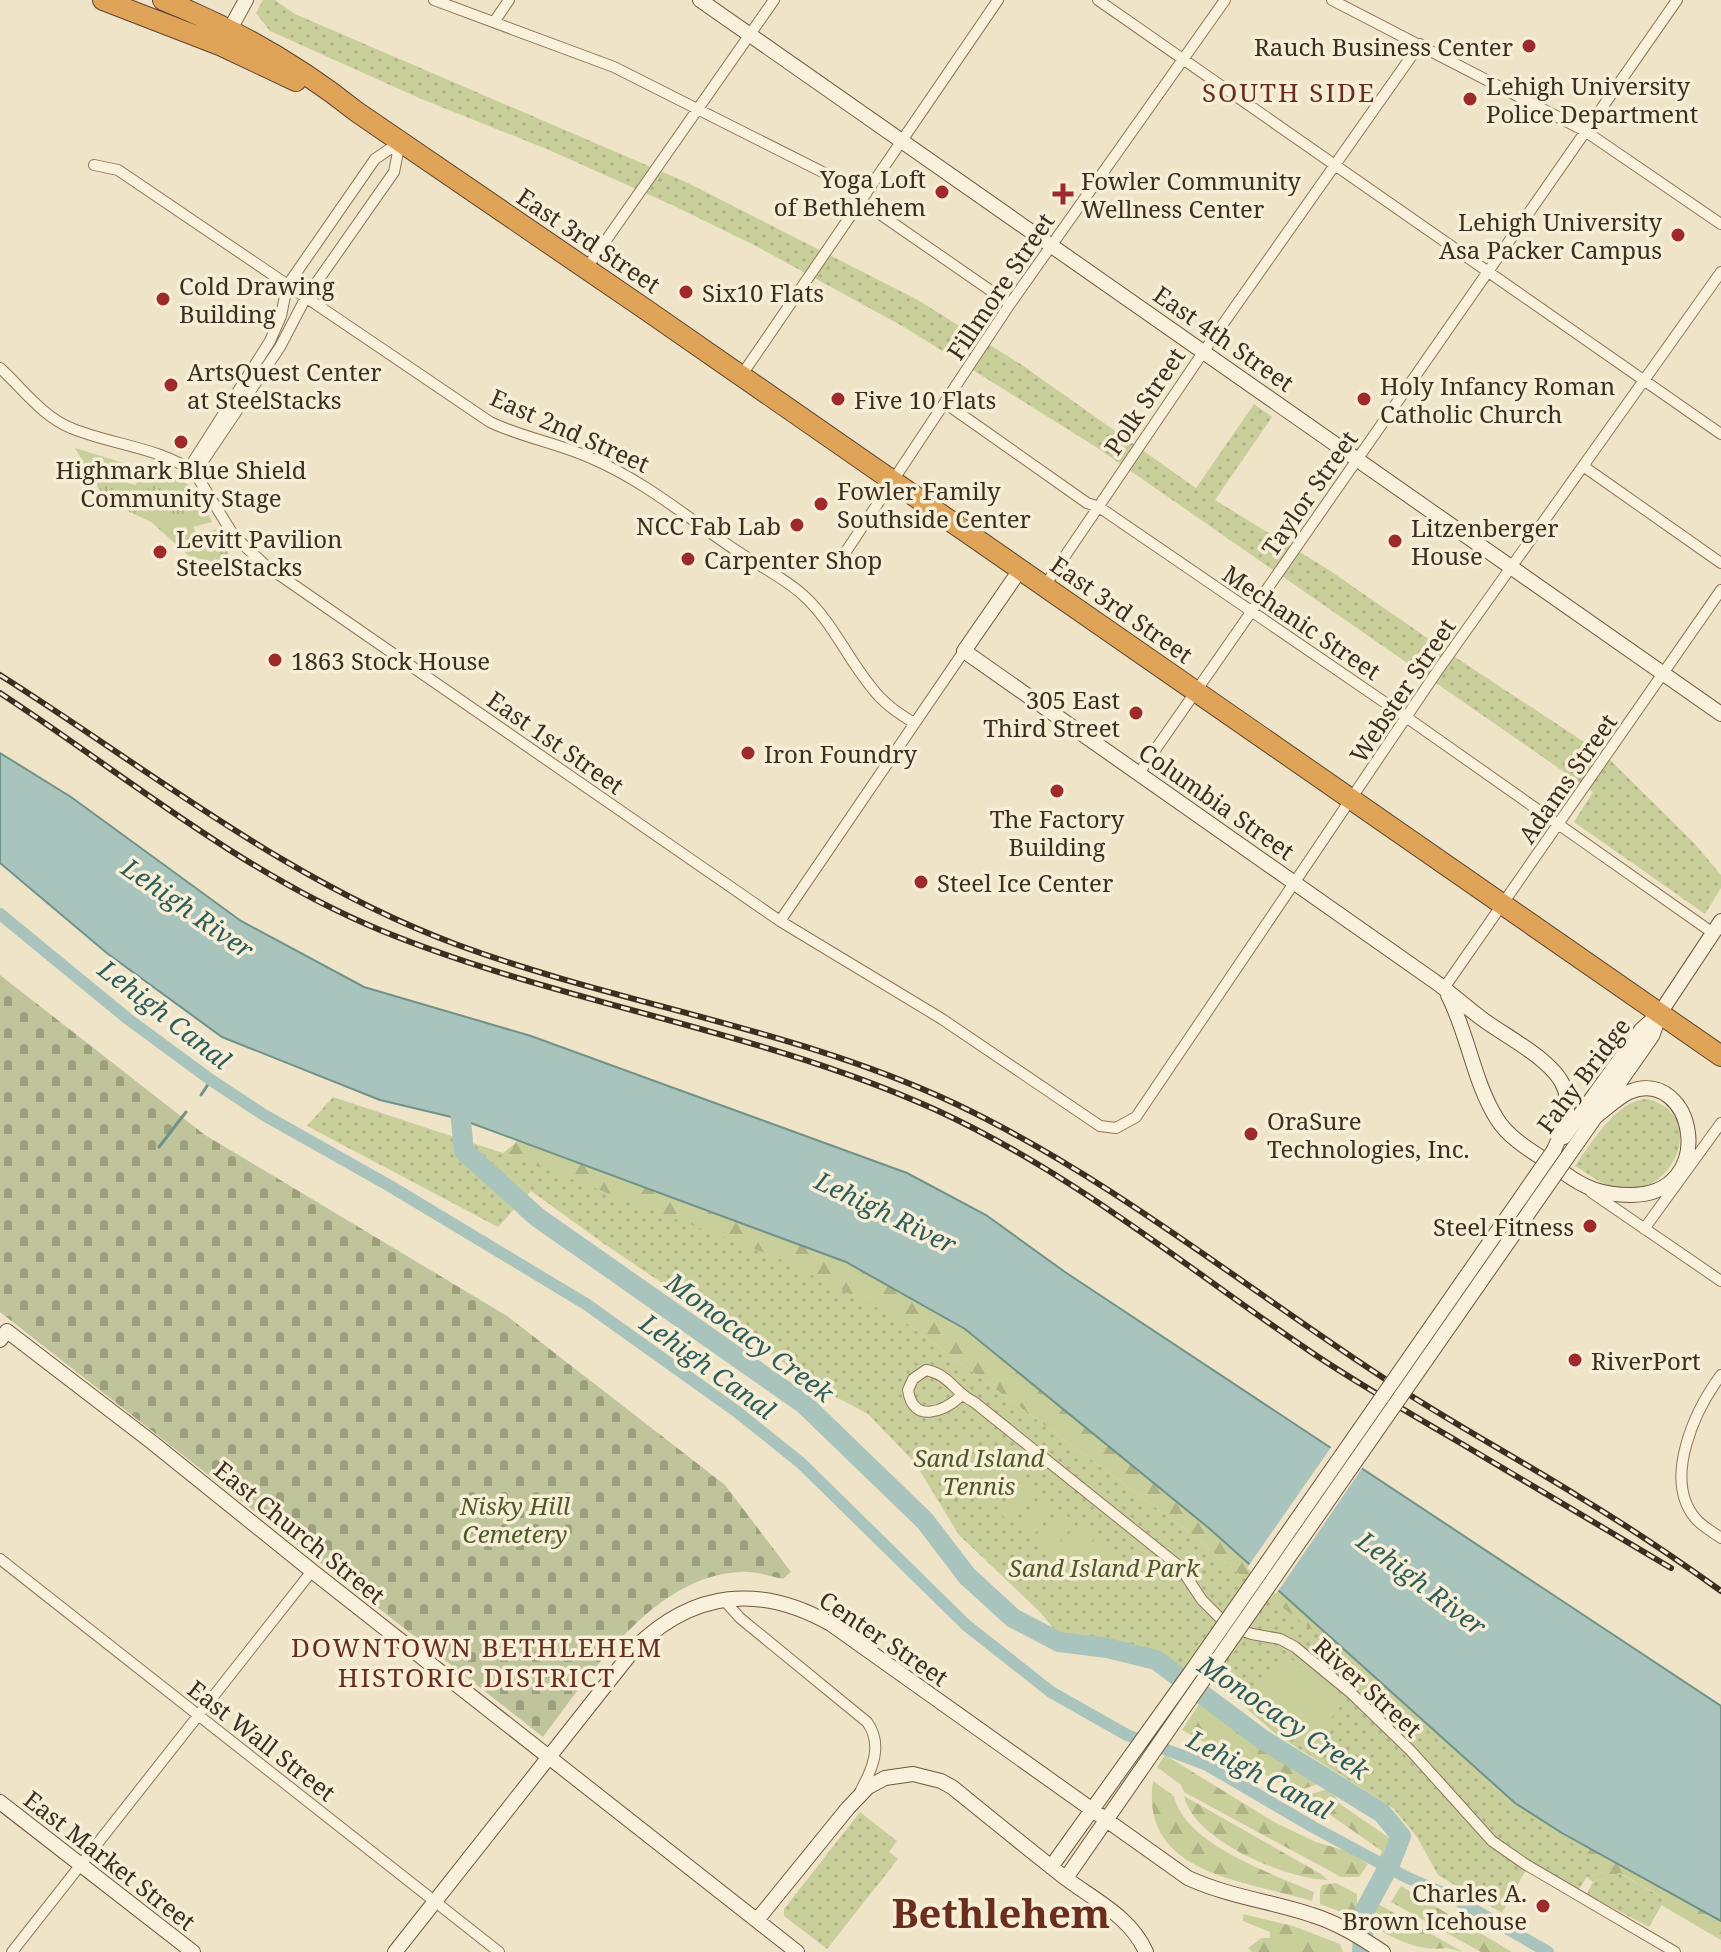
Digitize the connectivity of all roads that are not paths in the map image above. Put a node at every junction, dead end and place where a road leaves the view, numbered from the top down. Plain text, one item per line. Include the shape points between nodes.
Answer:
1 (103, 0) edge
2 (163, 0) edge
3 (246, 0) edge
4 (434, 0) edge
5 (509, 0) edge
6 (700, 0) edge
7 (774, 0) edge
8 (998, 0) edge
9 (1098, 0) edge
10 (1225, 0) edge
11 (1332, 0) edge
12 (1677, 0) edge
13 (494, 22) junction
14 (750, 35) junction
15 (225, 37) junction
16 (1420, 44) junction
17 (1183, 59) junction
18 (697, 108) junction
19 (1585, 131) junction
20 (902, 141) junction
21 (400, 142) junction
22 (94, 165) dead end
23 (1334, 165) junction
24 (864, 197) junction
25 (1721, 224) edge
26 (1052, 245) junction
27 (586, 269) junction
28 (1487, 271) junction
29 (1721, 272) edge
30 (287, 286) junction
31 (305, 299) junction
32 (1010, 304) junction
33 (1204, 351) junction
34 (0, 368) edge
35 (741, 376) junction
36 (1644, 381) junction
37 (945, 403) junction
38 (1721, 434) edge
39 (1358, 458) junction
40 (1583, 466) junction
41 (192, 470) junction
42 (893, 481) junction
43 (1099, 507) junction
44 (841, 559) dead end
45 (1721, 563) edge
46 (1511, 568) junction
47 (1020, 570) junction
48 (1044, 587) junction
49 (1721, 590) edge
50 (1251, 613) junction
51 (964, 651) junction
52 (1664, 675) junction
53 (1196, 692) junction
54 (1721, 714) edge
55 (1406, 717) junction
56 (914, 723) junction
57 (1139, 773) junction
58 (1352, 800) junction
59 (1559, 824) junction
60 (1294, 882) junction
61 (1503, 904) junction
62 (780, 921) junction
63 (1717, 927) edge
64 (1444, 988) junction
65 (1660, 1013) junction
66 (1721, 1056) edge
67 (1595, 1117) junction
68 (1721, 1123) edge
69 (1116, 1128) joint
70 (1560, 1155) junction
71 (1683, 1175) junction
72 (1585, 1188) junction
73 (1644, 1229) junction
74 (1721, 1281) edge
75 (2, 1332) edge
76 (1721, 1375) edge
77 (961, 1396) junction
78 (1721, 1538) edge
79 (0, 1559) edge
80 (312, 1571) junction
81 (723, 1599) junction
82 (198, 1715) junction
83 (547, 1757) junction
84 (855, 1799) junction
85 (0, 1802) edge
86 (1103, 1811) junction
87 (80, 1863) junction
88 (1051, 1867) junction
89 (1066, 1878) junction
90 (435, 1902) junction
91 (757, 1920) junction
92 (12, 1952) edge
93 (193, 1952) edge
94 (395, 1952) edge
95 (499, 1952) edge
96 (797, 1952) edge
97 (1146, 1952) edge
98 (1382, 1952) edge
99 (1675, 1952) edge

1 - 15 highway
2 - 15 highway
3 - 15 main road
4 - 13 street
5 - 13 street
6 - 14 main road, East 4th Street
7 - 14 street
8 - 20 street
9 - 17 street
10 - 17 street, Fillmore Street
11 - 16 street
12 - 19 street, Taylor Street
13 - 18 street via 614,67
14 - 18 street
14 - 20 main road, East 4th Street
15 - 21 highway, East 3rd Street via 311,78
16 - 19 street
16 - 23 street, Polk Street
17 - 23 street
17 - 26 street, Fillmore Street
18 - 24 street
18 - 27 street
19 - 25 street
19 - 28 street, Taylor Street
20 - 24 street
20 - 26 main road, East 4th Street
21 - 27 highway, East 3rd Street
21 - 30 street via 375,159
21 - 31 street via 394,172
22 - 30 street, East 2nd Street via 118,170
23 - 28 street
23 - 33 street, Polk Street
24 - 32 street
24 - 35 street
26 - 32 street, Fillmore Street
26 - 33 main road, East 4th Street
27 - 35 highway, East 3rd Street
28 - 36 street
28 - 39 street, Taylor Street
29 - 36 street, Webster Street
30 - 31 street, East 2nd Street
30 - 41 street via 270,341
31 - 41 street via 280,347
31 - 56 street, East 2nd Street via 490,422 613,468 788,582 823,617 872,689
32 - 37 street, Fillmore Street
33 - 39 main road, East 4th Street
33 - 43 street, Polk Street
34 - 41 street via 58,422
35 - 42 highway, East 3rd Street
36 - 38 street
36 - 40 street, Webster Street
37 - 42 street, Fillmore Street
37 - 43 street, Mechanic Street
39 - 46 main road, East 4th Street
39 - 50 street, Taylor Street
40 - 45 street
40 - 46 street, Webster Street
41 - 62 street, East 1st Street via 234,536 265,565
42 - 44 street, Fillmore Street
42 - 47 highway, East 3rd Street
43 - 48 street, Polk Street
43 - 50 street, Mechanic Street
46 - 52 main road, East 4th Street
46 - 55 street, Webster Street
47 - 48 highway, East 3rd Street
47 - 51 main road
48 - 53 highway, East 3rd Street
49 - 52 street, Adams Street
50 - 53 street, Taylor Street
50 - 55 street, Mechanic Street
51 - 56 street
51 - 57 main road, Columbia Street
52 - 54 main road, East 4th Street
52 - 59 street, Adams Street
53 - 57 street, Taylor Street
53 - 58 highway, East 3rd Street
55 - 58 street, Webster Street
55 - 59 street, Mechanic Street
56 - 62 street
57 - 60 main road, Columbia Street
58 - 60 street, Webster Street
58 - 61 highway, East 3rd Street
59 - 61 street, Adams Street
59 - 63 street, Mechanic Street
60 - 64 main road, Columbia Street
60 - 69 street, Webster Street via 1136,1117
61 - 64 street, Adams Street
61 - 65 highway, East 3rd Street
62 - 69 street, East 1st Street via 942,1019 1100,1126
63 - 65 main road
64 - 70 main road, Columbia Street via 1561,1080 1567,1116
64 - 72 main road via 1497,1119
65 - 66 highway, East 3rd Street
65 - 67 main road, Fahy Bridge via 1652,1036
65 - 70 main road, Fahy Bridge via 1641,1030
67 - 70 main road, Fahy Bridge
67 - 71 main road via 1639,1089 1670,1097 1691,1125
68 - 71 street
70 - 86 main road, Fahy Bridge, bridge
71 - 72 main road via 1670,1188 1642,1195
71 - 73 street
72 - 73 street
73 - 74 street
75 - 80 main road, East Church Street via 153,1443
76 - 78 street via 1691,1429 1683,1481 1697,1520
77 - 77 street, River Street via 942,1410 924,1412 913,1404 908,1390 926,1370 947,1378
77 - 99 street, River Street via 1180,1567 1228,1626 1295,1647 1351,1693 1492,1841
79 - 82 street, East Wall Street
80 - 82 street
80 - 83 main road, East Church Street
81 - 83 main road, Center Street via 691,1608 645,1638
81 - 84 street via 871,1728 874,1759
81 - 86 main road, Center Street via 777,1601 831,1624
82 - 87 street
82 - 90 street, East Wall Street
83 - 90 main road, Center Street
83 - 91 main road, East Church Street
84 - 88 main road via 876,1782 900,1775 941,1781
84 - 91 main road
85 - 87 main road, East Market Street
86 - 88 main road
86 - 89 main road
86 - 98 main road, Center Street via 1188,1878 1313,1915
87 - 92 street
87 - 93 main road, East Market Street
88 - 89 main road
89 - 97 main road via 1128,1924
90 - 94 main road, Center Street
90 - 95 street, East Wall Street
91 - 96 main road, East Church Street

